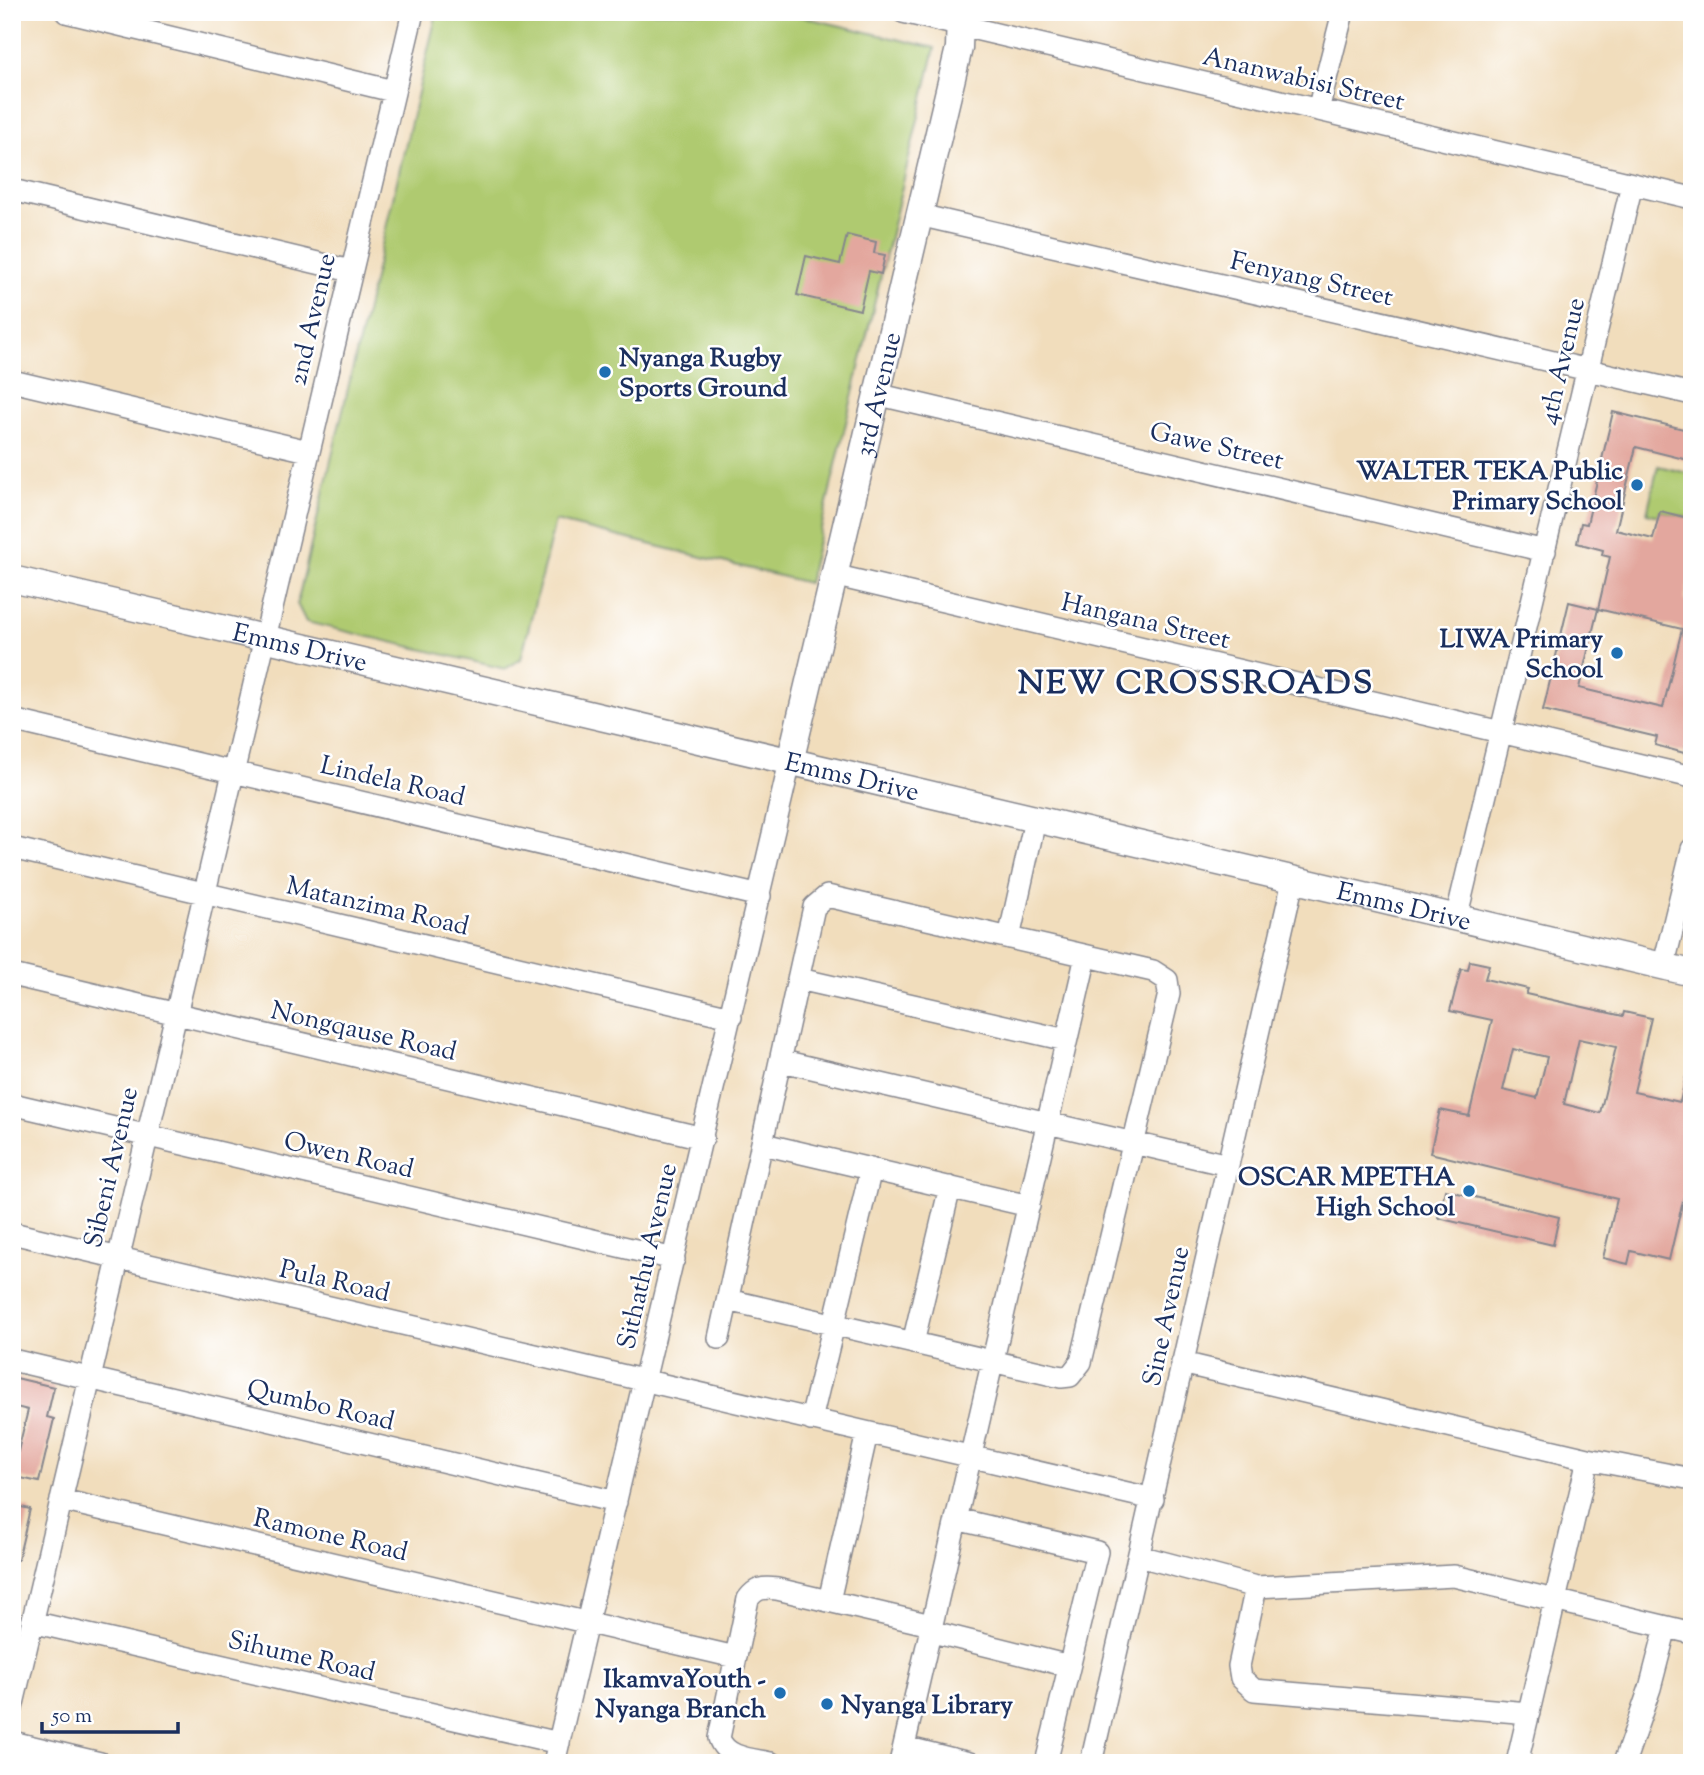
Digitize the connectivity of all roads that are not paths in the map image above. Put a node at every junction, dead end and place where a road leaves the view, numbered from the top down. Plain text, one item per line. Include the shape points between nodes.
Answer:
1 (66, 12) edge
2 (412, 12) edge
3 (903, 12) edge
4 (1343, 12) edge
5 (960, 19) edge
6 (393, 91) junction
7 (1318, 110) junction
8 (1632, 184) junction
9 (12, 190) edge
10 (1692, 198) edge
11 (919, 215) junction
12 (351, 271) junction
13 (1587, 372) junction
14 (12, 381) edge
15 (876, 394) junction
16 (1692, 394) edge
17 (308, 451) junction
18 (1545, 551) junction
19 (833, 575) junction
20 (12, 579) edge
21 (263, 638) junction
22 (12, 720) edge
23 (1502, 733) junction
24 (790, 762) junction
25 (231, 771) junction
26 (1692, 777) edge
27 (1035, 820) junction
28 (12, 848) edge
29 (1692, 849) edge
30 (1293, 881) junction
31 (203, 892) junction
32 (760, 896) junction
33 (1456, 919) junction
34 (1009, 938) junction
35 (1086, 956) junction
36 (1663, 968) junction
37 (1692, 974) edge
38 (12, 975) edge
39 (799, 979) junction
40 (175, 1014) junction
41 (731, 1017) junction
42 (1066, 1041) junction
43 (782, 1061) junction
44 (12, 1104) edge
45 (1046, 1123) junction
46 (146, 1135) junction
47 (703, 1138) junction
48 (1133, 1143) junction
49 (763, 1144) junction
50 (1228, 1165) junction
51 (871, 1169) junction
52 (950, 1187) junction
53 (1028, 1206) junction
54 (12, 1233) edge
55 (118, 1258) junction
56 (674, 1259) junction
57 (728, 1300) junction
58 (834, 1325) junction
59 (719, 1338) dead end
60 (914, 1343) junction
61 (12, 1360) edge
62 (994, 1362) junction
63 (1182, 1363) junction
64 (89, 1378) junction
65 (645, 1382) junction
66 (811, 1420) junction
67 (867, 1433) junction
68 (971, 1456) junction
69 (1588, 1459) junction
70 (1692, 1479) edge
71 (1153, 1499) junction
72 (61, 1500) junction
73 (616, 1502) junction
74 (956, 1519) junction
75 (1139, 1556) junction
76 (1256, 1587) junction
77 (1555, 1600) junction
78 (829, 1601) junction
79 (32, 1622) junction
80 (587, 1623) junction
81 (1666, 1627) junction
82 (930, 1628) junction
83 (1692, 1633) edge
84 (735, 1657) junction
85 (1069, 1666) junction
86 (12, 1708) edge
87 (1529, 1713) junction
88 (12, 1742) edge
89 (557, 1753) edge
90 (902, 1755) edge
91 (100, 1763) edge
92 (771, 1763) edge
93 (969, 1763) edge
94 (1046, 1763) edge
95 (1091, 1763) edge
96 (1517, 1763) edge
97 (1624, 1763) edge

1 - 6 street
2 - 6 street, 2nd Avenue
3 - 5 street, Ananwabisi Street
4 - 7 street
5 - 7 street, Ananwabisi Street
5 - 11 street, 3rd Avenue via 959,48
6 - 12 street, 2nd Avenue
7 - 8 street, Ananwabisi Street
8 - 10 street, Ananwabisi Street
8 - 13 street, 4th Avenue
9 - 12 street
11 - 13 street, Fenyang Street
11 - 15 street, 3rd Avenue
12 - 17 street, 2nd Avenue
13 - 16 street, Fenyang Street
13 - 18 street, 4th Avenue
14 - 17 street
15 - 18 street, Gawe Street
15 - 19 street, 3rd Avenue
17 - 21 street, 2nd Avenue
18 - 23 street, 4th Avenue
19 - 23 street, Hangana Street
19 - 24 street, 3rd Avenue
20 - 21 street, Emms Drive
21 - 24 street, Emms Drive
21 - 25 street, Sibeni Avenue
22 - 25 street, Lindela Road
23 - 26 street, Hangana Street
23 - 33 street, 4th Avenue
24 - 27 street, Emms Drive
24 - 32 street, Sithathu Avenue
25 - 31 street, Sibeni Avenue
25 - 32 street, Lindela Road
27 - 30 street, Emms Drive
27 - 34 street
28 - 31 street, Matanzima Road
29 - 36 street
30 - 33 street, Emms Drive
30 - 50 street, Sine Avenue
31 - 40 street, Sibeni Avenue
31 - 41 street, Matanzima Road
32 - 41 street, Sithathu Avenue
33 - 36 street, Emms Drive
34 - 35 street
34 - 39 street via 827,896 814,907
35 - 42 street
35 - 48 street via 1153,971 1167,980 1168,994
36 - 37 street, Emms Drive
38 - 40 street, Nongqause Road
39 - 42 street
39 - 43 street
40 - 46 street, Sibeni Avenue
40 - 47 street, Nongqause Road
41 - 47 street, Sithathu Avenue
42 - 45 street
43 - 45 street
43 - 49 street
44 - 46 street, Owen Road
45 - 48 street
45 - 53 street
46 - 55 street, Sibeni Avenue
46 - 56 street, Owen Road
47 - 56 street, Sithathu Avenue
48 - 50 street
48 - 62 street via 1076,1371 1061,1377
49 - 51 street
49 - 57 street
50 - 63 street, Sine Avenue
51 - 52 street
51 - 58 street
52 - 53 street
52 - 60 street
53 - 62 street
54 - 55 street, Pula Road
55 - 64 street, Sibeni Avenue
55 - 65 street, Pula Road
56 - 65 street, Sithathu Avenue
57 - 58 street
57 - 59 street
58 - 60 street
58 - 66 street
60 - 62 street
61 - 64 street, Qumbo Road
62 - 68 street
63 - 69 street
63 - 71 street, Sine Avenue
64 - 72 street, Sibeni Avenue
64 - 73 street, Qumbo Road
65 - 66 street, Pula Road
65 - 73 street, Sithathu Avenue
66 - 67 street, Pula Road
67 - 68 street, Pula Road
67 - 78 street
68 - 71 street, Pula Road
68 - 74 street
69 - 70 street
69 - 77 street
71 - 75 street, Sine Avenue
72 - 79 street, Sibeni Avenue
72 - 80 street, Ramone Road
73 - 80 street, Sithathu Avenue
74 - 82 street
74 - 85 street via 1097,1552
75 - 76 street
75 - 95 street, Sine Avenue
76 - 77 street via 1454,1576
76 - 87 street via 1239,1667 1241,1678 1254,1690
77 - 81 street
77 - 87 street
78 - 82 street
78 - 84 street via 759,1588 748,1600
79 - 86 street, Sibeni Avenue
79 - 89 street, Sihume Road
80 - 84 street, Ramone Road
80 - 89 street, Sithathu Avenue
81 - 83 street
81 - 97 street
82 - 85 street
82 - 90 street
84 - 92 street via 719,1738 732,1754
85 - 94 street
87 - 96 street
88 - 91 street
90 - 93 street

